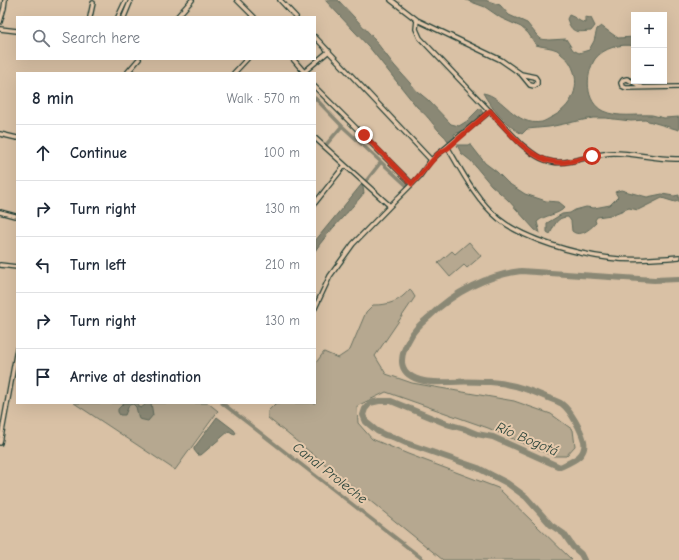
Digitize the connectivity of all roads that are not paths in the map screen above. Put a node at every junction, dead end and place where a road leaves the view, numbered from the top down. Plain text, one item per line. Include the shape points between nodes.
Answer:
1 (5, 0) edge
2 (126, 0) edge
3 (131, 0) edge
4 (192, 0) edge
5 (238, 0) edge
6 (280, 0) edge
7 (391, 0) edge
8 (93, 3) dead end
9 (90, 16) edge
10 (118, 16) edge
11 (124, 16) edge
12 (178, 16) edge
13 (253, 16) edge
14 (295, 16) edge
15 (417, 20) junction
16 (0, 22) edge
17 (0, 29) edge
18 (16, 31) edge
19 (316, 38) edge
20 (329, 51) junction
21 (138, 60) edge
22 (246, 60) edge
23 (294, 60) edge
24 (128, 72) edge
25 (235, 72) edge
26 (304, 72) edge
27 (306, 72) edge
28 (521, 74) junction
29 (679, 86) edge
30 (642, 87) junction
31 (316, 88) edge
32 (490, 111) junction
33 (0, 134) edge
34 (16, 138) edge
35 (316, 139) edge
36 (448, 148) junction
37 (679, 159) edge
38 (431, 160) junction
39 (345, 166) junction
40 (412, 184) junction
41 (316, 202) edge
42 (390, 206) junction
43 (0, 212) edge
44 (15, 216) dead end
45 (679, 257) edge
46 (0, 265) edge
47 (16, 267) edge
48 (316, 306) edge
49 (16, 355) edge
50 (0, 443) edge

1 - 16 street
2 - 10 street
3 - 11 street
4 - 12 street
5 - 13 street
6 - 14 street
7 - 15 street
8 - 9 street
15 - 28 street via 501,60
15 - 32 street via 416,29 420,38
17 - 18 street
19 - 20 street
20 - 27 street
20 - 38 street
21 - 24 street
22 - 25 street
23 - 26 street
28 - 28 street via 530,85 537,84 535,77
29 - 30 street
30 - 30 street via 627,79 620,83 626,88
31 - 40 street
32 - 36 street
32 - 37 street via 532,154 547,161 566,162 614,153
33 - 34 street
35 - 39 street
36 - 38 street
36 - 45 street via 485,206 499,219 528,236 581,253 610,258
38 - 40 street
39 - 41 street
39 - 42 street
40 - 42 street
42 - 48 street via 342,258
43 - 44 street
46 - 47 street
49 - 50 street

